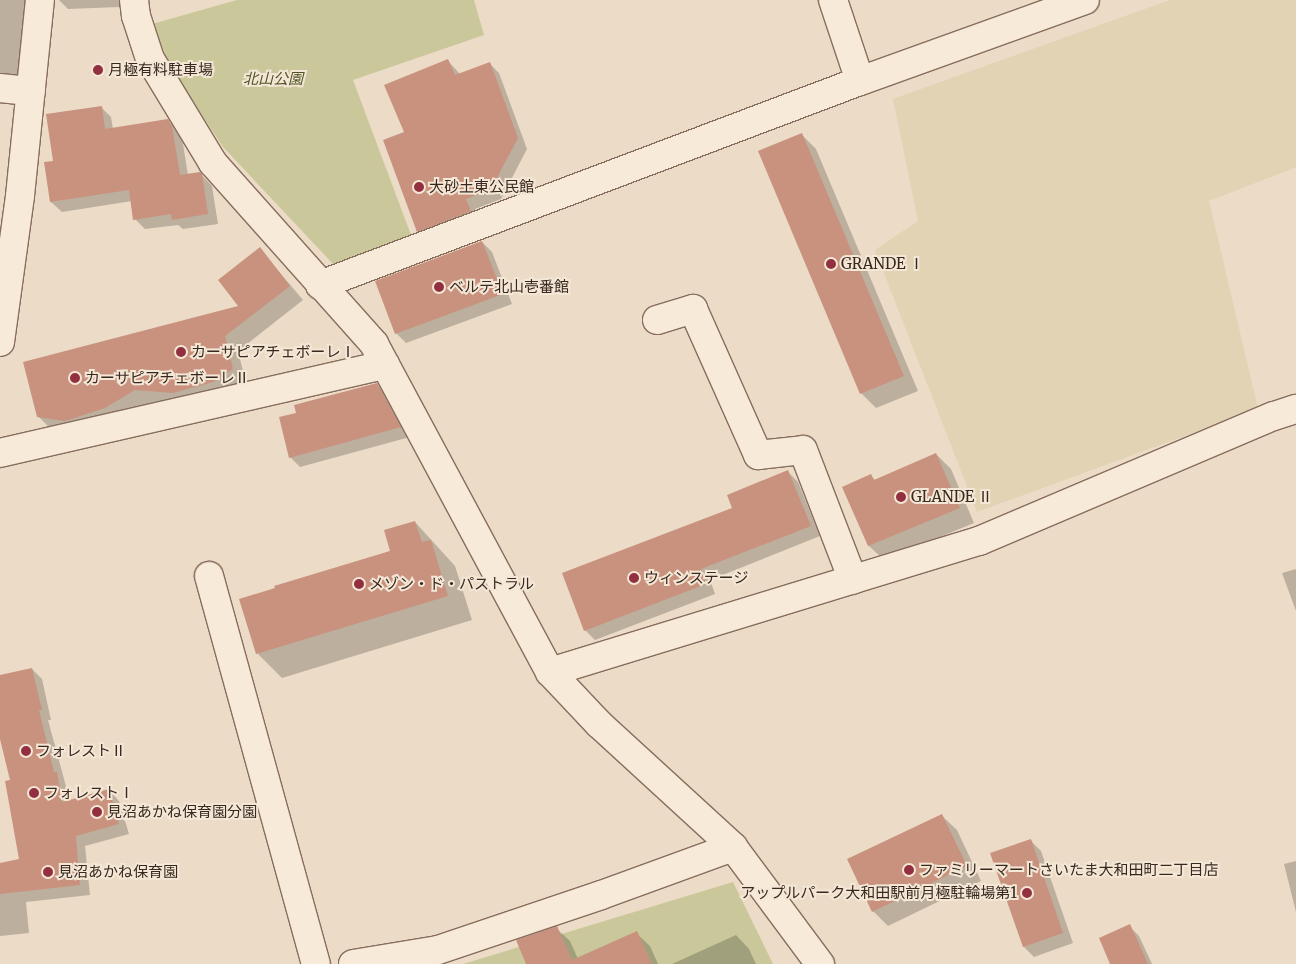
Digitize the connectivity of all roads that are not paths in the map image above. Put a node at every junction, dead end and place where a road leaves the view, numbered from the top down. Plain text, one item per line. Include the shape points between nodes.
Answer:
1 (40, 0) edge
2 (134, 0) edge
3 (833, 0) edge
4 (1083, 0) edge
5 (860, 81) junction
6 (0, 88) edge
7 (31, 91) junction
8 (320, 285) junction
9 (657, 320) dead end
10 (0, 342) edge
11 (385, 365) junction
12 (1296, 409) edge
13 (0, 454) edge
14 (209, 576) dead end
15 (853, 580) junction
16 (550, 672) junction
17 (733, 847) junction
18 (316, 964) edge
19 (353, 964) edge
20 (820, 964) edge

1 - 7 street
2 - 8 street via 150,59 213,163
3 - 5 street
4 - 5 street
5 - 8 street
6 - 7 street
7 - 10 street
8 - 11 street via 374,344
9 - 15 street via 693,309 758,455 803,450
11 - 13 street
11 - 16 street
12 - 15 street via 979,541
14 - 18 street
15 - 16 street
16 - 17 street via 599,724
17 - 19 street via 438,950
17 - 20 street

